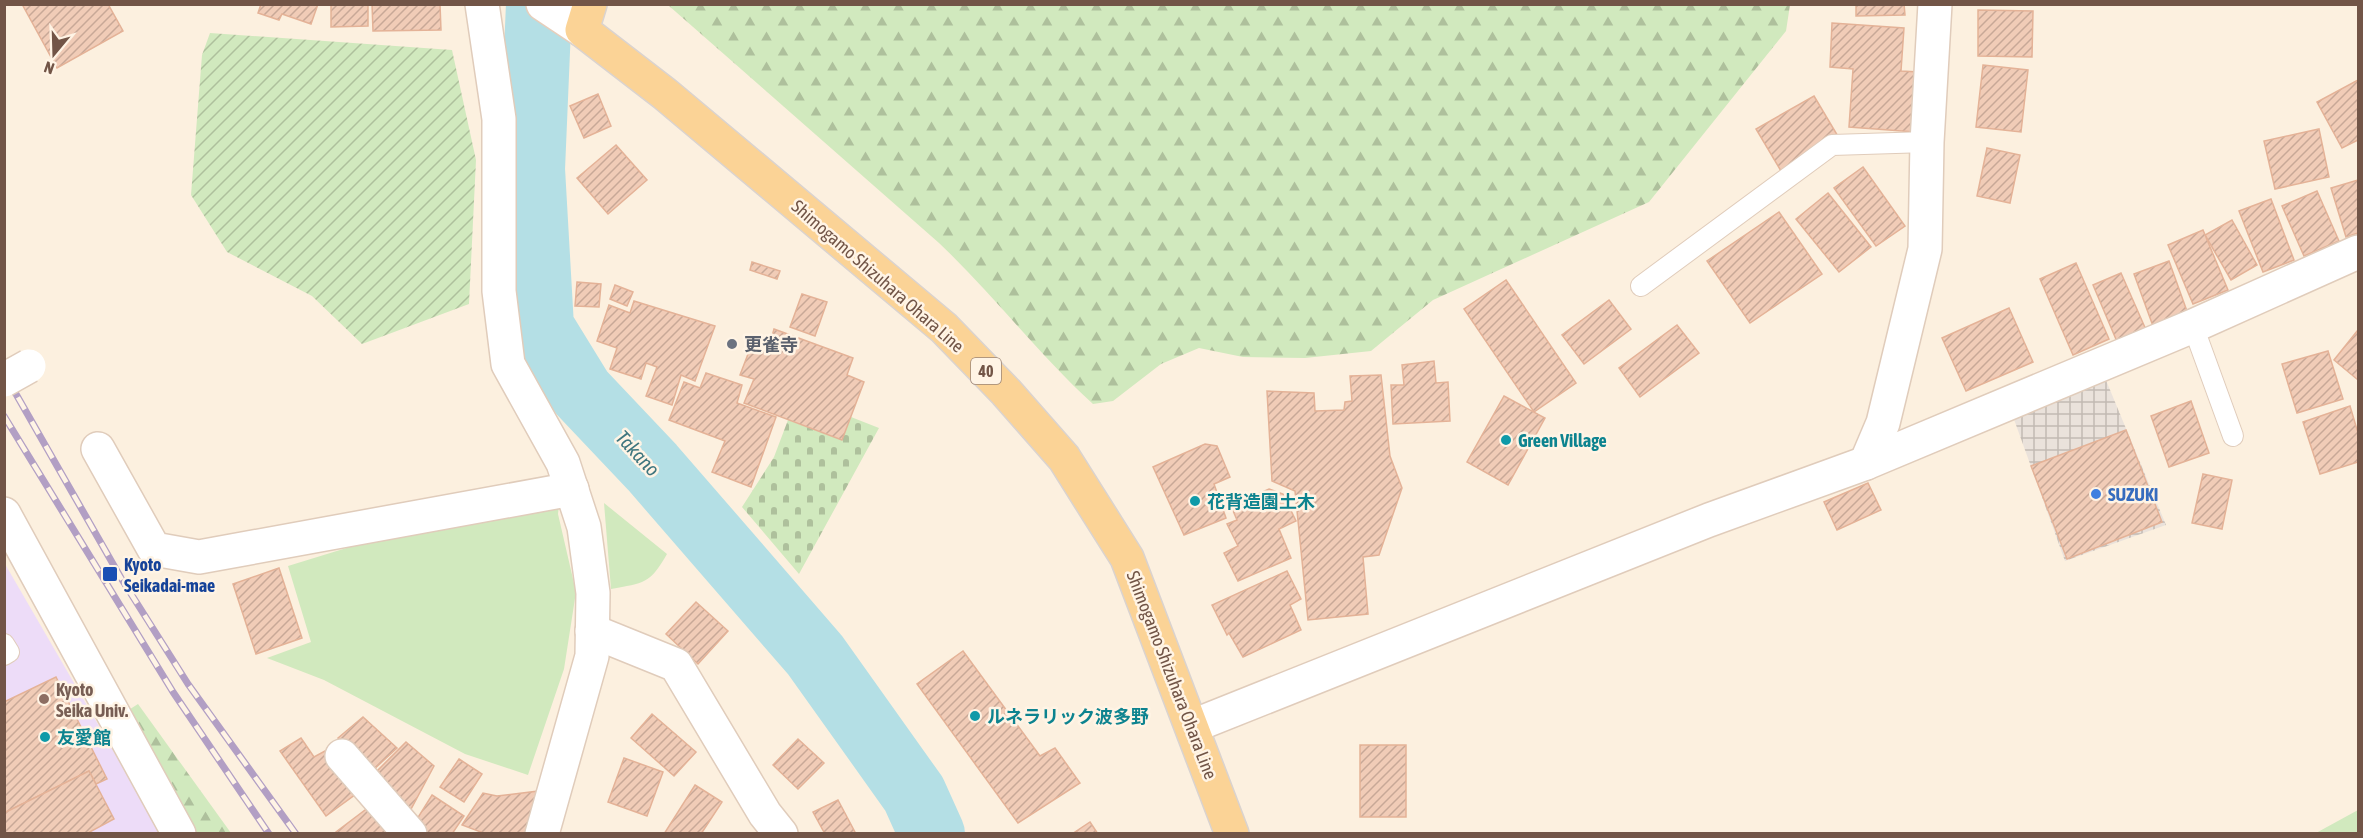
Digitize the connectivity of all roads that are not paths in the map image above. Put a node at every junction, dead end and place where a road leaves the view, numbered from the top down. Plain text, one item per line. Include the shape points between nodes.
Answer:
1 (482, 4) edge
2 (1935, 4) edge
3 (570, 14) edge
4 (1927, 142) junction
5 (2358, 252) edge
6 (1641, 286) dead end
7 (2193, 326) junction
8 (2232, 436) dead end
9 (98, 448) dead end
10 (1866, 463) junction
11 (572, 489) junction
12 (4, 514) edge
13 (592, 631) junction
14 (4, 644) edge
15 (4, 655) edge
16 (1192, 726) junction
17 (342, 756) dead end
18 (179, 834) edge
19 (410, 834) edge
20 (543, 834) edge
21 (781, 834) edge
22 (1232, 834) edge

1 - 11 street via 499,118 499,291 508,364
2 - 4 street
3 - 16 main road, Shimogamo Shizuhara Ohara Line / 40 via 944,328 1057,450 1127,558
4 - 6 lane via 1832,145
4 - 10 street via 1925,249 1883,423
5 - 7 street
7 - 8 lane
7 - 10 street
9 - 11 street via 154,549 199,557
10 - 16 street via 1709,520
11 - 13 street via 584,527 593,593
12 - 18 street
13 - 20 street via 592,656
13 - 21 street via 676,665 765,814
14 - 15 lane via 9,652
16 - 22 main road, Shimogamo Shizuhara Ohara Line / 40
17 - 19 street

